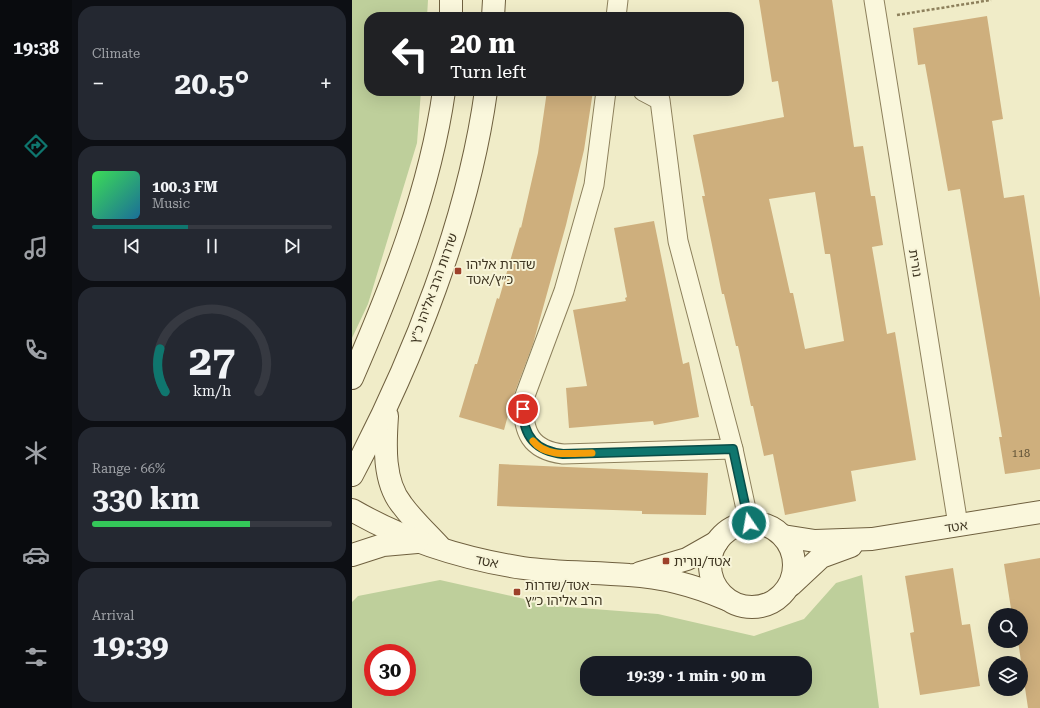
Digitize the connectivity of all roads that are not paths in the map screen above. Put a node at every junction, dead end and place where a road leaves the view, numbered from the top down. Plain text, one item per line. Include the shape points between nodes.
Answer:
1 (451, 0) edge
2 (494, 0) edge
3 (618, 0) edge
4 (874, 0) edge
5 (451, 12) edge
6 (493, 12) edge
7 (617, 12) edge
8 (443, 96) edge
9 (485, 96) edge
10 (605, 96) edge
11 (652, 96) edge
12 (352, 378) edge
13 (387, 404) junction
14 (733, 449) junction
15 (352, 475) edge
16 (352, 510) edge
17 (1040, 512) edge
18 (749, 523) junction
19 (958, 525) junction
20 (783, 536) junction
21 (872, 539) junction
22 (422, 542) junction
23 (717, 542) junction
24 (443, 550) junction
25 (352, 555) edge
26 (631, 575) junction
27 (790, 585) junction
28 (726, 599) junction

1 - 5 street
2 - 6 street
3 - 7 street
4 - 19 street, נורית
8 - 12 street via 439,124 416,210 385,302
9 - 13 street, שדרות הרב אליהו כ"ץ via 480,133 456,222 425,317
10 - 14 street via 594,185 564,291 523,401 526,431 538,447 563,454
11 - 14 street via 660,100 678,240
13 - 15 street, שדרות הרב אליהו כ"ץ
13 - 24 street via 385,451 390,479 401,504
14 - 18 street
16 - 22 street, אטד via 374,523
17 - 19 street, אטד
18 - 20 street via 768,526
18 - 23 street via 726,532
19 - 21 street, אטד
20 - 21 street, אטד via 815,541
20 - 27 street via 791,546 795,559 795,572
21 - 27 street, אטד via 821,557
22 - 24 street, אטד
22 - 25 street via 383,545
23 - 26 street, אטד via 687,559
23 - 28 street via 711,555 711,575
24 - 26 street, אטד via 524,568
26 - 28 street, אטד via 681,583
27 - 28 street via 782,596 765,606 744,607

